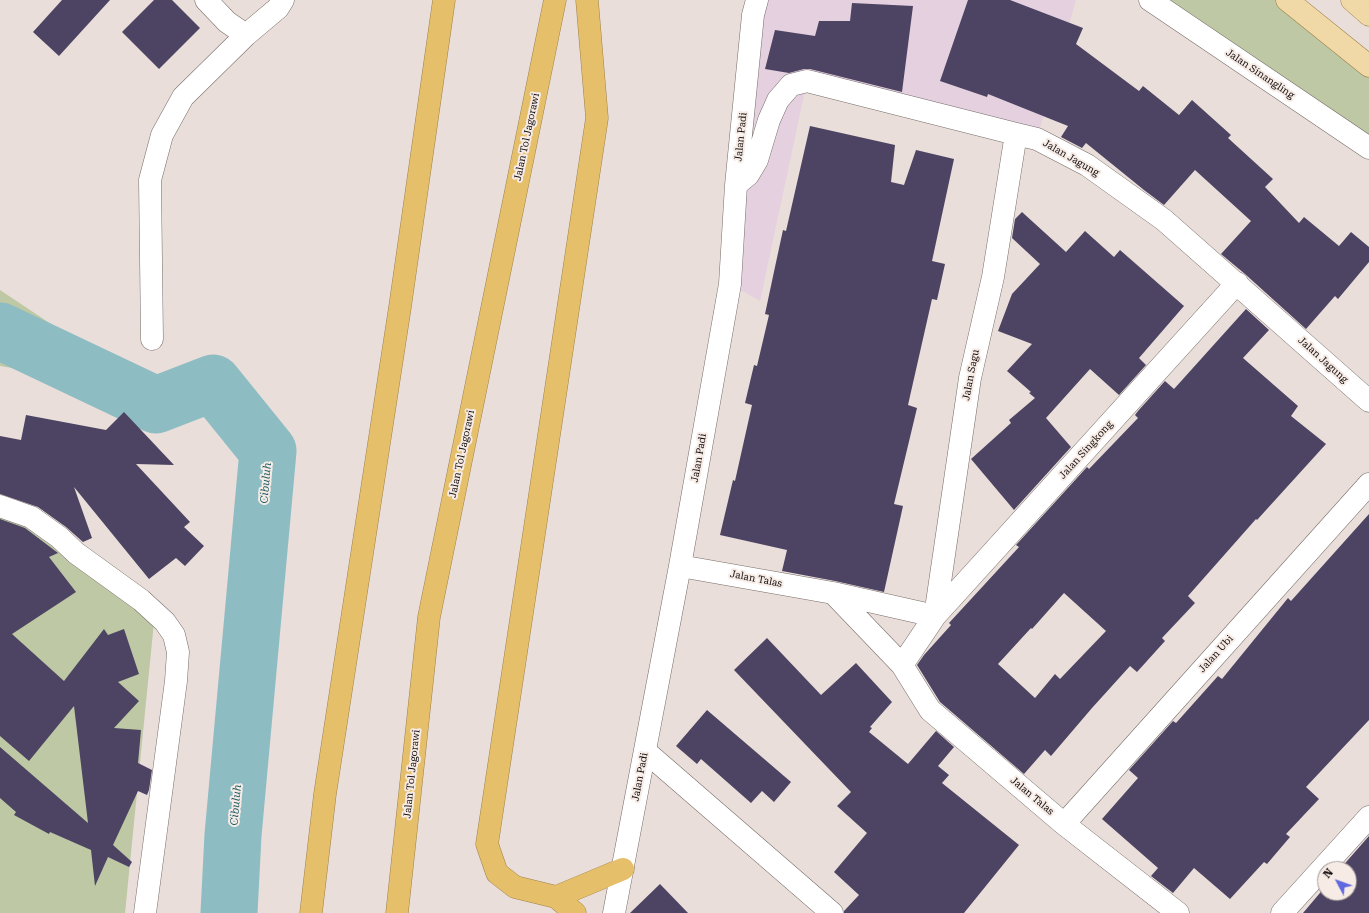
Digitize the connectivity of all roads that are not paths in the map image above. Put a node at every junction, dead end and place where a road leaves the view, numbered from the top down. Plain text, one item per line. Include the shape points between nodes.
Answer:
1 (206, 0) edge
2 (283, 0) edge
3 (444, 0) edge
4 (555, 0) edge
5 (588, 0) edge
6 (757, 0) edge
7 (1150, 0) edge
8 (1287, 0) edge
9 (1352, 0) edge
10 (1369, 14) edge
11 (246, 35) junction
12 (1369, 66) edge
13 (1016, 134) junction
14 (1369, 148) edge
15 (736, 185) junction
16 (1237, 283) junction
17 (152, 339) dead end
18 (1369, 401) edge
19 (1369, 484) edge
20 (0, 506) edge
21 (680, 566) junction
22 (833, 593) junction
23 (934, 616) junction
24 (902, 665) junction
25 (645, 751) junction
26 (1369, 817) edge
27 (1064, 824) junction
28 (622, 868) junction
29 (556, 897) junction
30 (145, 913) edge
31 (311, 913) edge
32 (397, 913) edge
33 (575, 913) edge
34 (614, 913) edge
35 (832, 913) edge
36 (1178, 913) edge
37 (1282, 913) edge

1 - 11 street via 227,22
2 - 11 street via 278,8
3 - 31 highway via 325,794
4 - 32 highway, Jalan Tol Jagorawi via 429,617
5 - 29 highway via 597,118 487,844 497,873 515,887
6 - 15 street, Jalan Padi via 753,14
7 - 14 street, Jalan Sinangling
8 - 12 main road
9 - 10 main road
11 - 17 street via 183,97 162,135 150,180
13 - 15 street, Jalan Jagung via 807,81 791,85 778,100 757,160 748,175
13 - 16 street, Jalan Jagung via 1037,139 1087,165 1164,220
13 - 23 street, Jalan Sagu via 993,277 970,378
15 - 21 street, Jalan Padi via 730,284
16 - 18 street, Jalan Jagung
16 - 23 street, Jalan Singkong
19 - 27 street, Jalan Ubi
20 - 30 street via 31,517 141,600 165,622 174,635 178,652 176,681
21 - 22 street, Jalan Talas
21 - 25 street, Jalan Padi
22 - 23 street, Jalan Talas
22 - 24 street, Jalan Talas
23 - 24 street
24 - 27 street, Jalan Talas via 930,710
25 - 28 street, Jalan Padi
25 - 35 street
26 - 37 street
27 - 36 street, Jalan Talas
28 - 29 highway
28 - 34 street, Jalan Padi
29 - 33 highway

